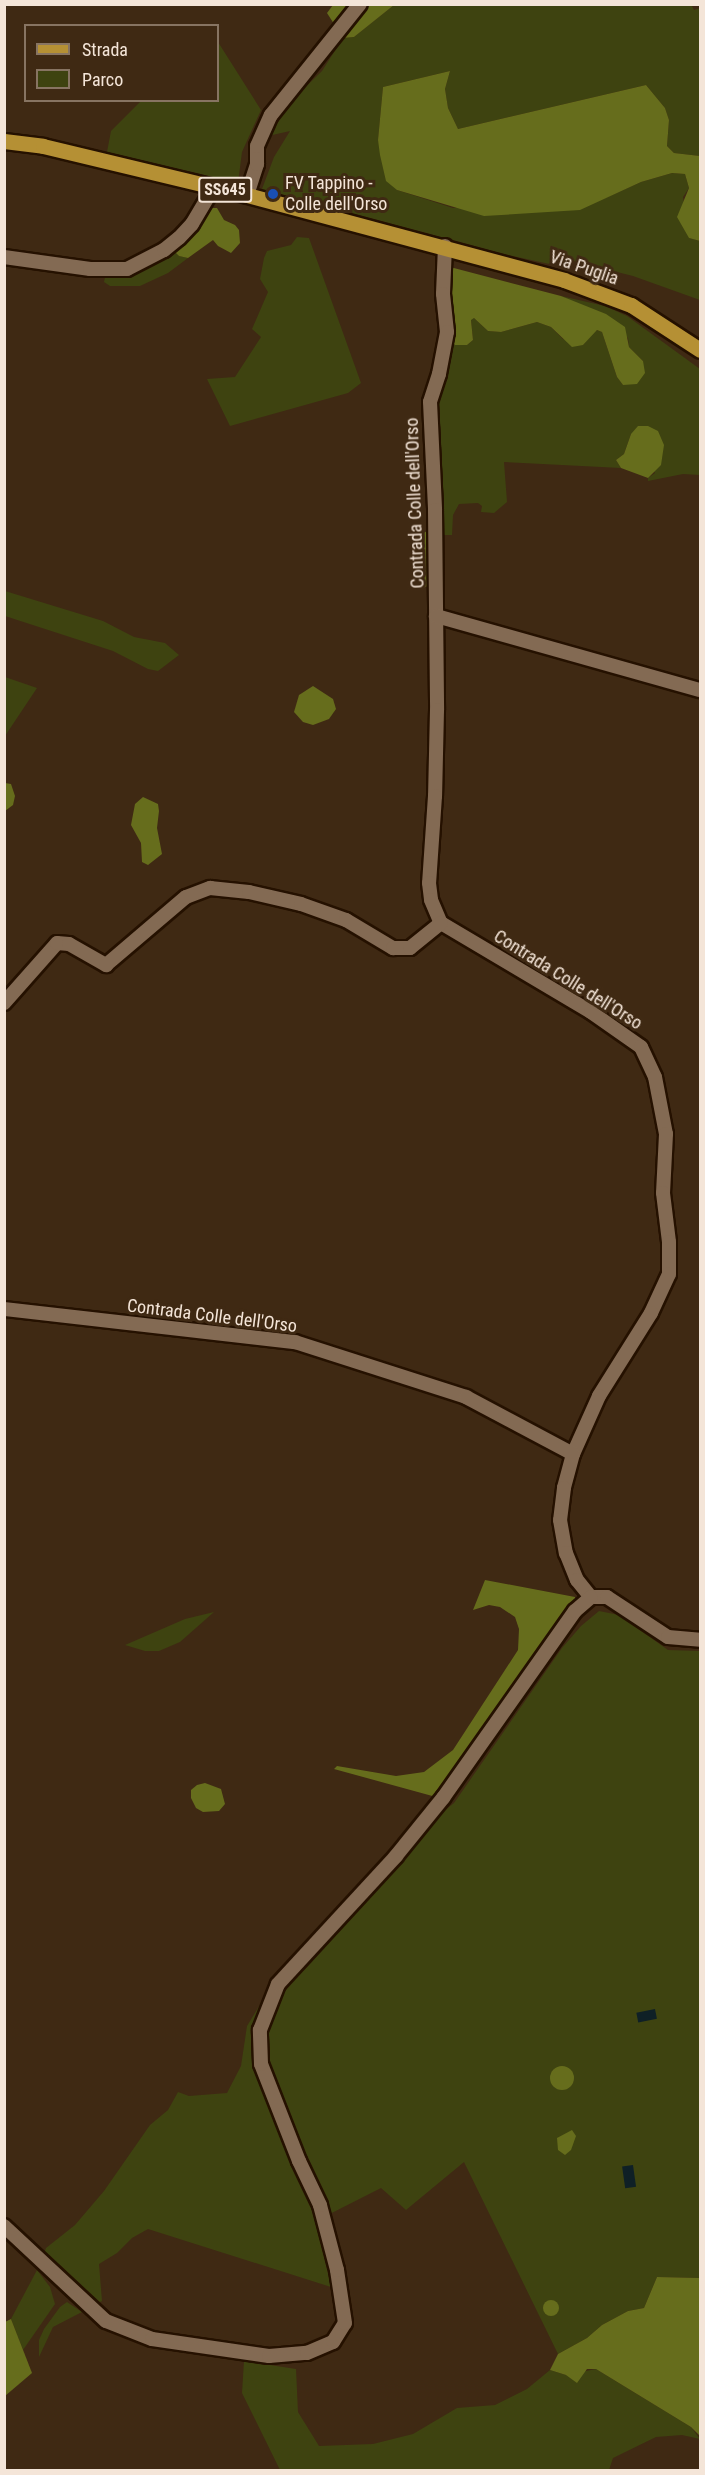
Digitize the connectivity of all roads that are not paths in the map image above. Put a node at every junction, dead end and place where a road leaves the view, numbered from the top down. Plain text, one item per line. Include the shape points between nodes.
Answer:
1 (360, 4) edge
2 (4, 141) edge
3 (214, 187) junction
4 (247, 195) junction
5 (445, 246) junction
6 (4, 257) edge
7 (700, 350) edge
8 (436, 616) junction
9 (700, 690) edge
10 (441, 922) junction
11 (4, 1003) edge
12 (4, 1309) edge
13 (573, 1454) junction
14 (591, 1597) junction
15 (700, 1640) edge
16 (4, 2226) edge

1 - 4 street via 271,115 257,146 257,164
2 - 3 main road, SS645 via 43,146
3 - 4 main road, SS645
3 - 6 street via 179,238 127,269 90,269
4 - 5 main road, SS645
5 - 7 main road, Via Puglia / SS645 via 564,280 631,305
5 - 8 street, Contrada Colle dell'Orso via 447,332 440,374 429,402
8 - 9 street
8 - 10 street, Contrada Colle dell'Orso via 435,785 429,884 435,913
10 - 11 street via 410,948 393,948 346,920 301,904 249,892 199,890 106,964 69,944 57,943
10 - 13 street, Contrada Colle dell'Orso via 591,1012 641,1047 655,1077 666,1134 663,1193 669,1274 651,1313 599,1395
12 - 13 street, Contrada Colle dell'Orso via 295,1342 466,1396
13 - 14 street, Contrada Colle dell'Orso via 560,1520 566,1553 577,1580
14 - 15 street via 607,1597 668,1637
14 - 16 street via 575,1611 443,1798 396,1856 278,1984 260,2030 261,2064 320,2205 337,2270 345,2323 333,2342 307,2353 269,2356 152,2338 106,2321

